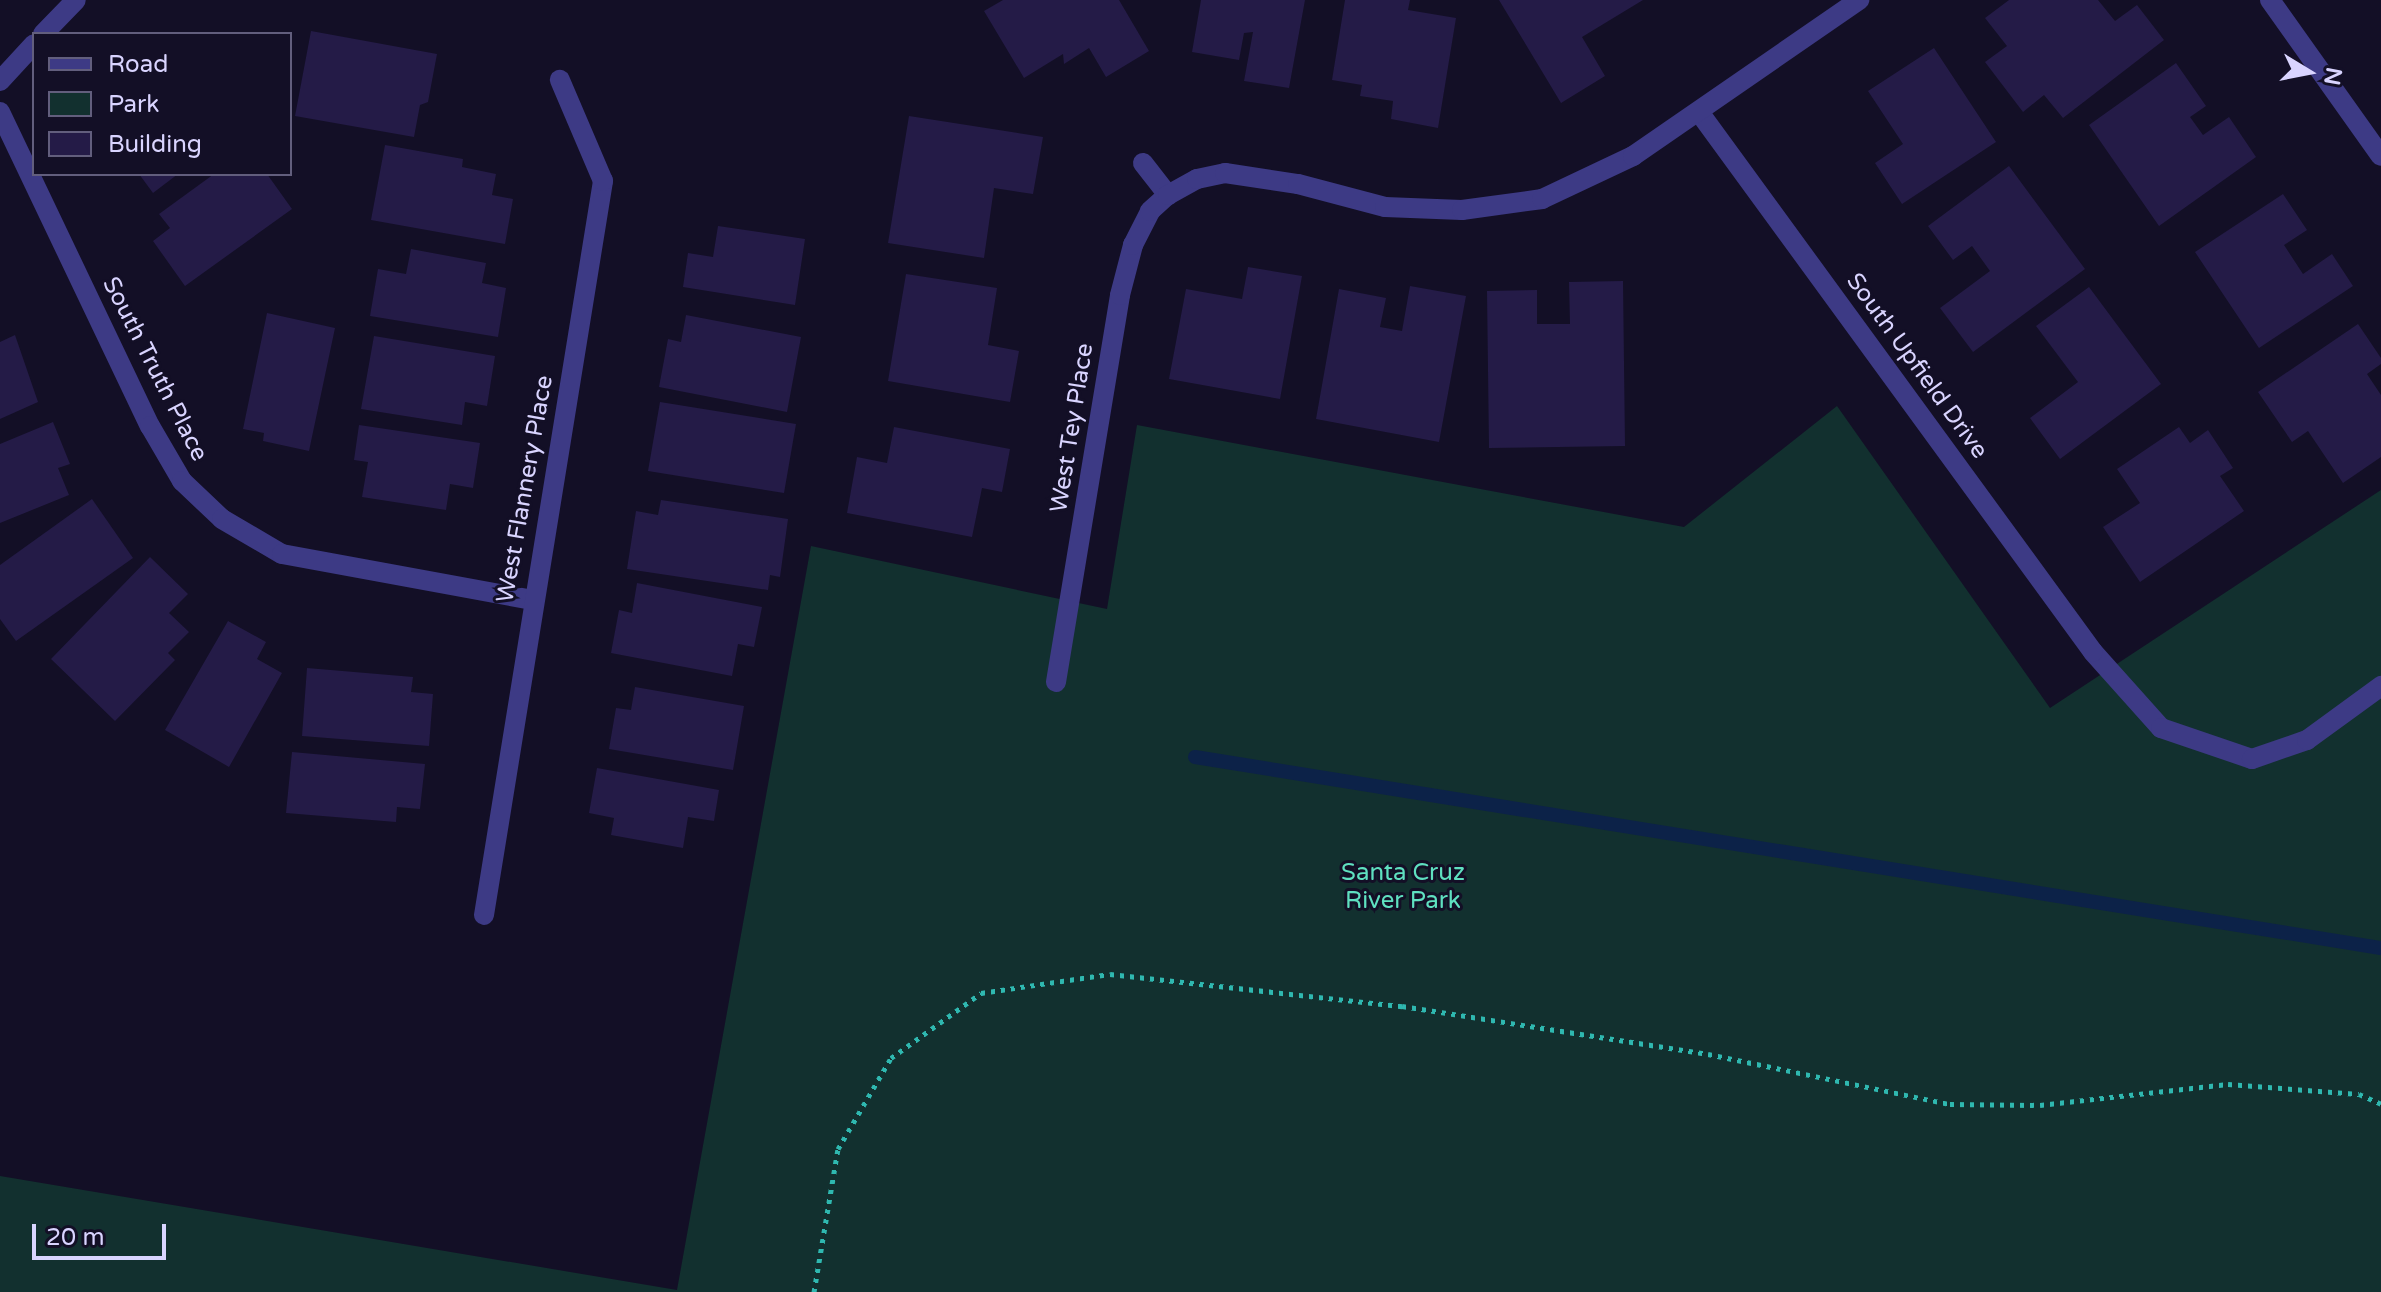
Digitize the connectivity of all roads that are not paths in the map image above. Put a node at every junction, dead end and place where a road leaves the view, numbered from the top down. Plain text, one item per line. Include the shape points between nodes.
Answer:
1 (76, 0) edge
2 (1859, 0) edge
3 (2270, 0) edge
4 (45, 32) edge
5 (32, 46) edge
6 (560, 80) dead end
7 (0, 81) edge
8 (0, 112) edge
9 (1699, 112) junction
10 (2381, 156) edge
11 (1143, 163) dead end
12 (1168, 195) junction
13 (532, 600) junction
14 (1056, 682) dead end
15 (2381, 686) edge
16 (484, 915) dead end

1 - 4 street
2 - 9 street
3 - 10 street
5 - 7 street
6 - 13 street, West Flannery Place via 603,181
8 - 13 street, South Truth Place via 150,426 182,481 222,519 282,554
9 - 12 street via 1633,156 1542,199 1462,210 1385,207 1298,184 1225,173 1197,179
9 - 15 street, South Upfield Drive via 2093,652 2161,728 2252,759 2307,740
11 - 12 street
12 - 14 street, West Tey Place via 1150,211 1133,245 1120,295
13 - 16 street, West Flannery Place

